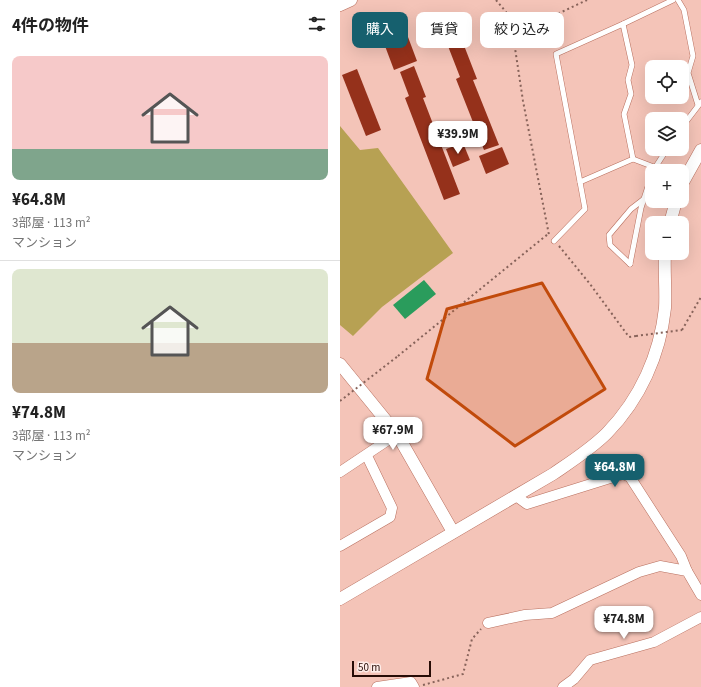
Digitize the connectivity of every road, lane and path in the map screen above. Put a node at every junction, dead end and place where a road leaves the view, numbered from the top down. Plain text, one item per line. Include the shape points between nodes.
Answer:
1 (350, 0) edge
2 (496, 0) edge
3 (587, 0) edge
4 (673, 0) edge
5 (678, 0) edge
6 (340, 5) edge
7 (506, 12) edge
8 (562, 12) edge
9 (623, 24) junction
10 (515, 48) edge
11 (699, 104) edge
12 (689, 118) edge
13 (701, 150) edge
14 (633, 159) junction
15 (645, 165) edge
16 (689, 171) edge
17 (580, 182) junction
18 (645, 196) edge
19 (644, 199) junction
20 (548, 234) junction
21 (554, 241) junction
22 (665, 260) edge
23 (701, 297) edge
24 (340, 364) edge
25 (340, 401) edge
26 (398, 434) junction
27 (367, 456) junction
28 (340, 472) edge
29 (516, 496) junction
30 (453, 532) junction
31 (340, 546) edge
32 (687, 571) junction
33 (700, 593) edge
34 (340, 599) edge
35 (701, 617) edge
36 (488, 622) joint
37 (377, 687) edge
38 (414, 687) edge
39 (564, 687) edge

1 - 6 street
2 - 7 path
3 - 8 path
4 - 9 lane
5 - 11 lane via 684,10 693,56 688,73
9 - 14 lane via 632,65 628,80 630,94 624,114
9 - 17 lane via 556,54
10 - 20 path
11 - 12 lane
13 - 16 street
14 - 15 lane
14 - 17 lane
17 - 21 lane via 585,209
18 - 19 lane
19 - 19 lane via 641,208 630,264 610,245 609,235 631,208
20 - 21 path
20 - 25 path, bridge
21 - 23 path, bridge via 629,337 682,330
22 - 29 street via 665,308 658,346 645,380 637,393 616,423 597,442 576,459
24 - 26 street
26 - 27 street
26 - 30 street
27 - 28 street
27 - 31 street via 392,508 390,517
29 - 30 street
29 - 32 street via 527,504 623,474 630,477 681,556
30 - 34 street
32 - 33 street
32 - 36 street via 660,566 639,572 552,613
35 - 39 street via 654,642 590,660 574,680
36 - 38 path via 472,639 463,674
37 - 38 street via 411,682

